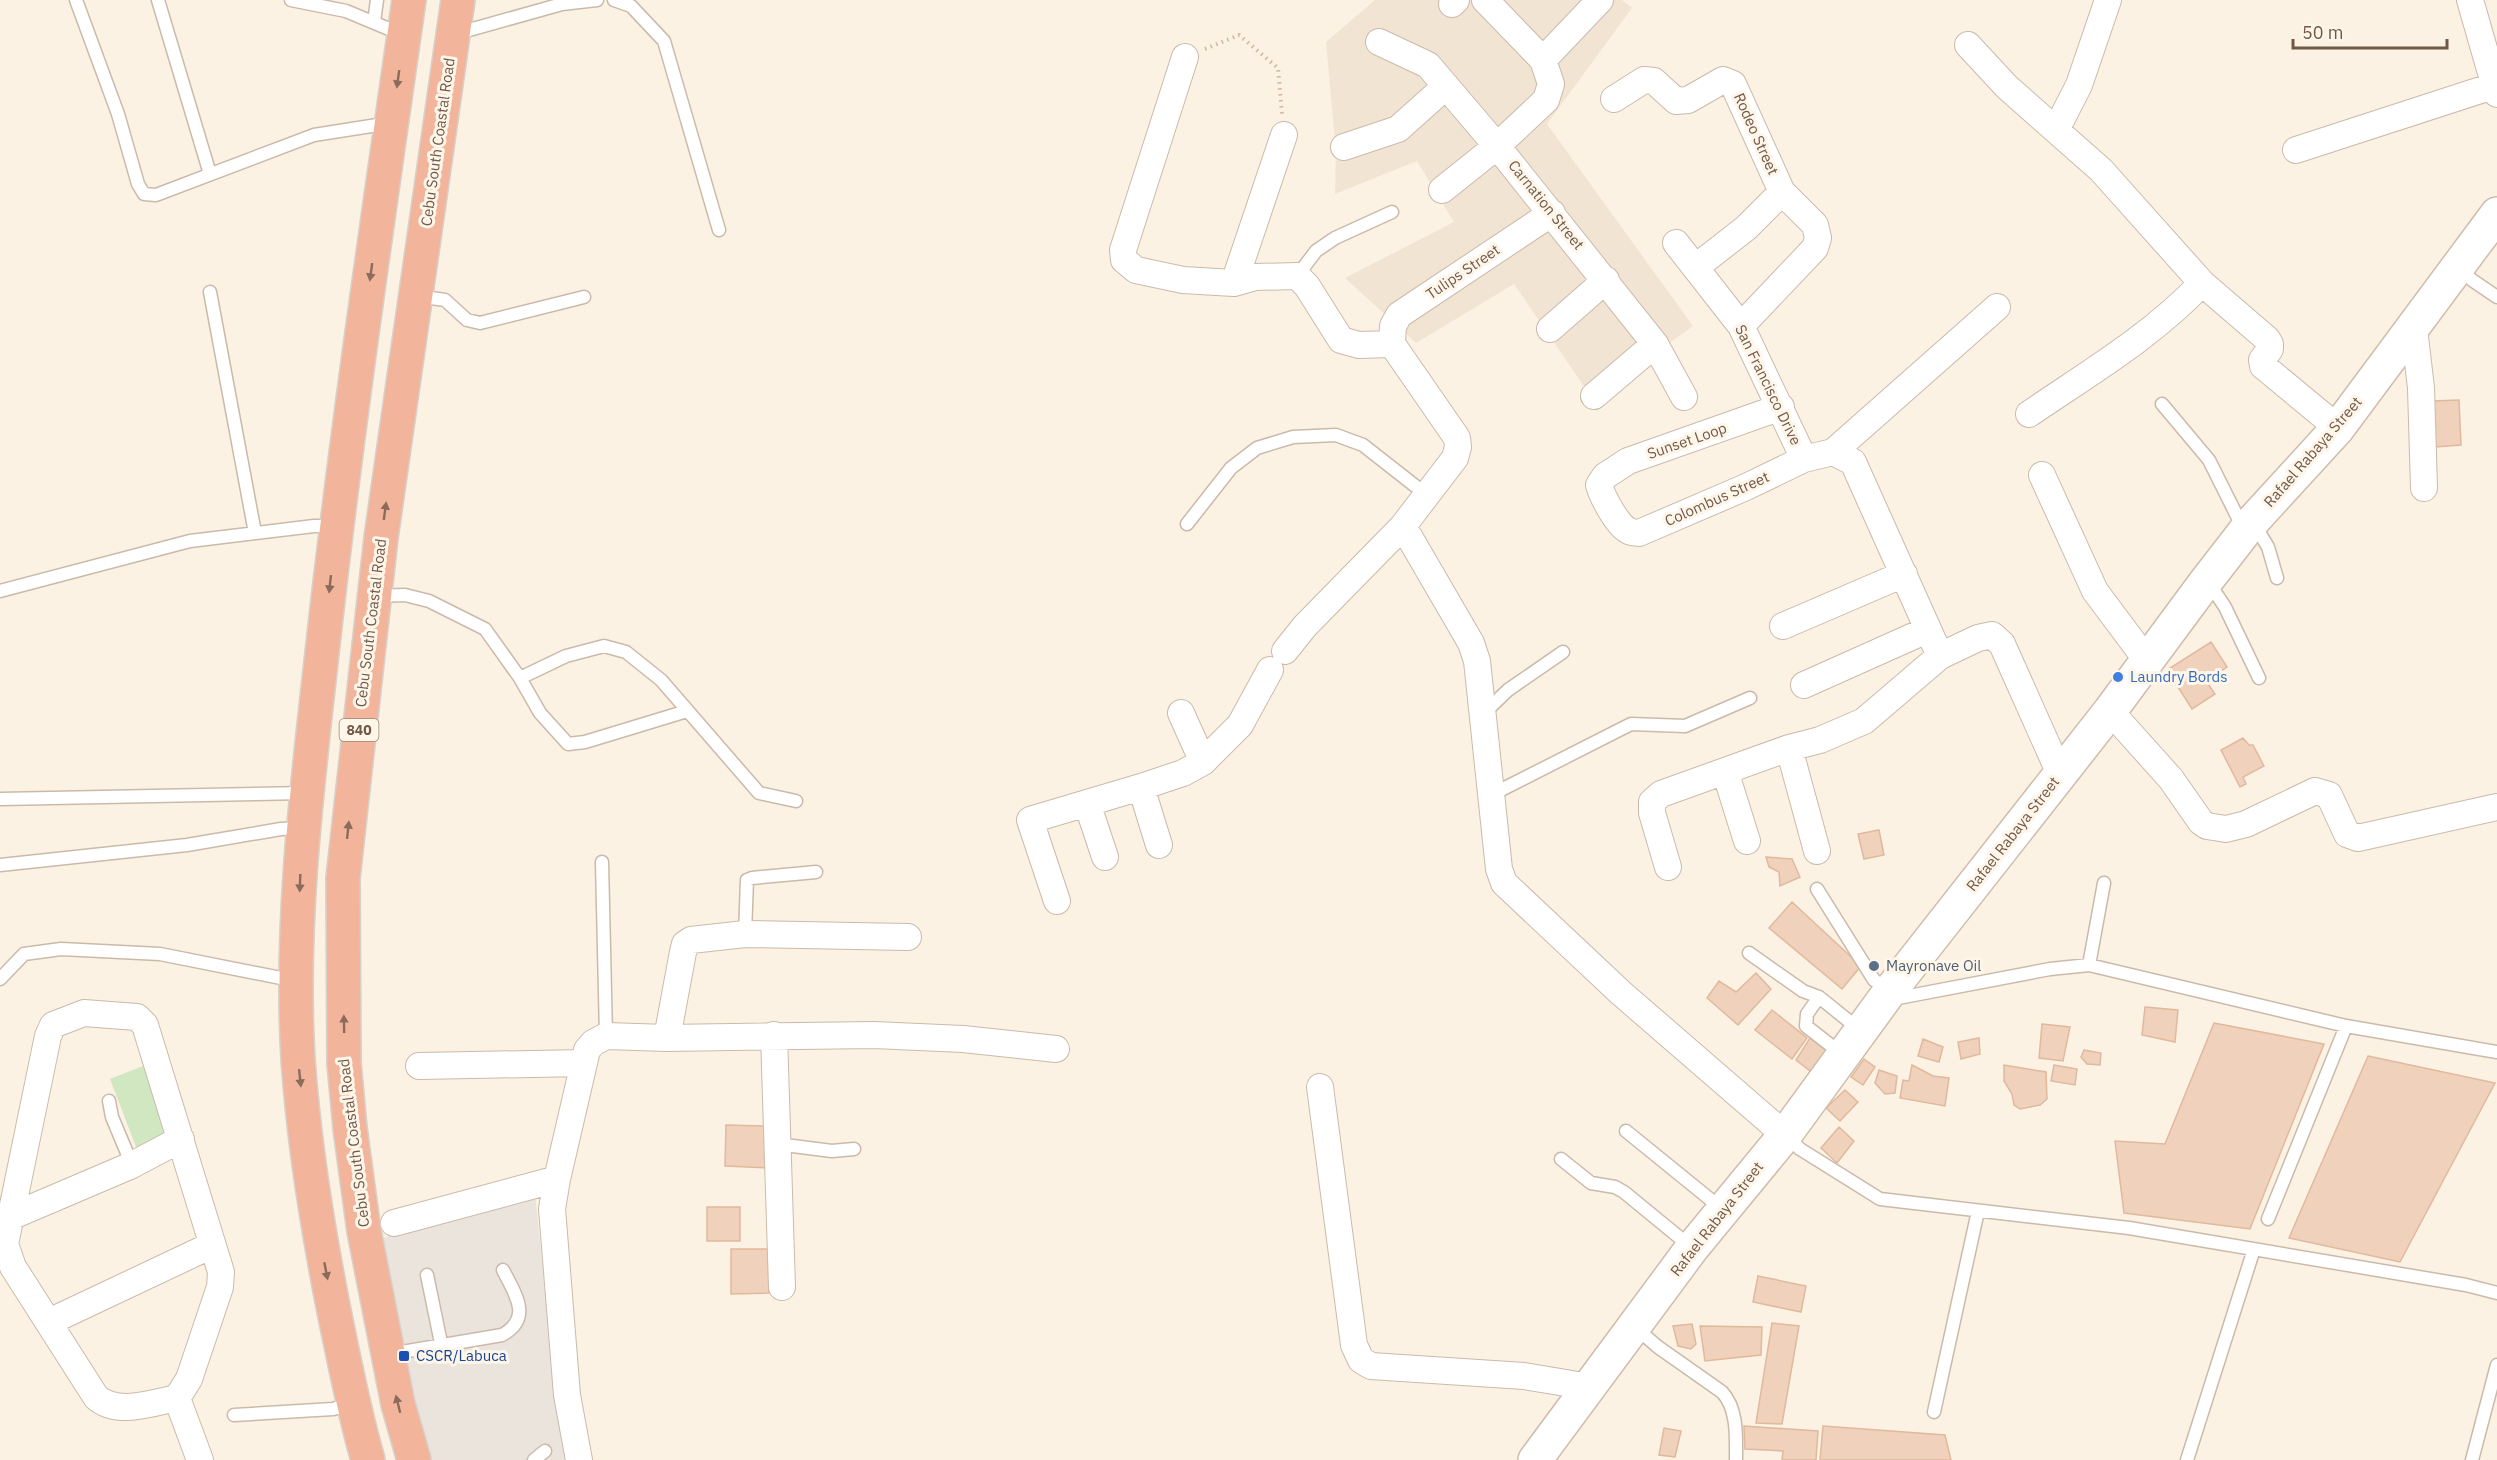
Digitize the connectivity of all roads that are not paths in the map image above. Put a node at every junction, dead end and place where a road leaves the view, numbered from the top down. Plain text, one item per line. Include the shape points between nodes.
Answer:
1 (76, 0) edge
2 (158, 0) edge
3 (291, 0) edge
4 (377, 0) edge
5 (409, 0) edge
6 (458, 0) edge
7 (597, 0) edge
8 (614, 0) edge
9 (1485, 0) edge
10 (2108, 0) edge
11 (2470, 0) edge
12 (1592, 3) edge
13 (374, 22) junction
14 (453, 34) junction
15 (404, 35) junction
16 (1379, 42) dead end
17 (1968, 45) dead end
18 (1185, 57) road end
19 (1543, 60) junction
20 (1446, 86) junction
21 (2495, 90) edge
22 (1614, 99) dead end
23 (392, 122) junction
24 (2056, 130) junction
25 (1284, 135) road end
26 (1497, 146) junction
27 (1344, 147) dead end
28 (2296, 150) dead end
29 (210, 174) junction
30 (1442, 190) dead end
31 (1782, 192) junction
32 (1392, 212) dead end
33 (1552, 213) junction
34 (2497, 214) edge
35 (719, 230) dead end
36 (1676, 243) dead end
37 (1696, 267) junction
38 (2459, 267) junction
39 (1297, 276) junction
40 (1606, 280) junction
41 (1234, 283) junction
42 (2202, 283) junction
43 (210, 292) dead end
44 (415, 296) junction
45 (584, 297) dead end
46 (2497, 297) edge
47 (1997, 307) dead end
48 (1741, 326) junction
49 (2414, 328) junction
50 (1550, 329) dead end
51 (1392, 344) junction
52 (1655, 344) junction
53 (1594, 396) dead end
54 (1684, 397) dead end
55 (2162, 404) dead end
56 (1781, 407) junction
57 (2029, 414) dead end
58 (2338, 428) junction
59 (1843, 457) junction
60 (1804, 459) junction
61 (2042, 475) dead end
62 (2424, 488) dead end
63 (1428, 496) junction
64 (1187, 524) dead end
65 (336, 526) junction
66 (1403, 526) junction
67 (2248, 526) junction
68 (1629, 531) joint
69 (255, 533) junction
70 (1904, 574) junction
71 (2277, 578) dead end
72 (2207, 580) junction
73 (0, 591) edge
74 (374, 596) junction
75 (1783, 626) dead end
76 (1927, 630) junction
77 (1563, 652) dead end
78 (1940, 656) junction
79 (2148, 662) junction
80 (520, 678) junction
81 (2259, 678) dead end
82 (1804, 685) dead end
83 (1750, 698) dead end
84 (687, 711) junction
85 (2110, 711) junction
86 (1181, 713) dead end
87 (1483, 715) junction
88 (1789, 748) junction
89 (1203, 762) junction
90 (1725, 771) junction
91 (2060, 774) junction
92 (1141, 787) junction
93 (307, 793) junction
94 (1491, 795) junction
95 (0, 799) edge
96 (796, 801) dead end
97 (1087, 803) junction
98 (2497, 807) edge
99 (304, 828) junction
100 (1747, 841) dead end
101 (1159, 845) dead end
102 (1818, 851) dead end
103 (1105, 857) dead end
104 (602, 862) dead end
105 (0, 865) edge
106 (1668, 867) dead end
107 (816, 872) dead end
108 (2104, 883) dead end
109 (1817, 889) dead end
110 (1057, 901) dead end
111 (745, 934) junction
112 (908, 937) dead end
113 (1749, 953) dead end
114 (2090, 964) junction
115 (0, 980) edge
116 (297, 981) junction
117 (1887, 996) junction
118 (1819, 998) junction
119 (2346, 1026) junction
120 (774, 1035) junction
121 (606, 1036) junction
122 (667, 1038) junction
123 (1852, 1043) junction
124 (1056, 1049) dead end
125 (2497, 1052) edge
126 (584, 1063) junction
127 (419, 1066) dead end
128 (1320, 1087) dead end
129 (109, 1101) dead end
130 (1626, 1131) dead end
131 (1785, 1135) junction
132 (181, 1139) junction
133 (777, 1144) junction
134 (854, 1149) dead end
135 (1561, 1159) dead end
136 (132, 1165) junction
137 (557, 1179) junction
138 (1978, 1211) junction
139 (1720, 1212) junction
140 (10, 1217) junction
141 (2268, 1219) dead end
142 (394, 1223) dead end
143 (212, 1245) junction
144 (1692, 1248) junction
145 (2254, 1249) junction
146 (503, 1270) dead end
147 (427, 1275) dead end
148 (782, 1287) dead end
149 (2497, 1293) edge
150 (49, 1322) junction
151 (1634, 1327) junction
152 (441, 1343) junction
153 (388, 1354) junction
154 (2497, 1365) edge
155 (1590, 1387) junction
156 (177, 1398) junction
157 (353, 1403) junction
158 (1934, 1412) dead end
159 (234, 1415) dead end
160 (545, 1451) dead end
161 (200, 1460) edge
162 (368, 1460) edge
163 (414, 1460) edge
164 (534, 1460) edge
165 (579, 1460) edge
166 (1535, 1460) edge
167 (1736, 1460) edge
168 (2187, 1460) edge
169 (2472, 1460) edge

1 - 29 lane via 144,194 156,195
2 - 29 lane
3 - 13 lane via 346,11
4 - 13 lane
5 - 15 highway
6 - 14 highway, Cebu South Coastal Road / 840
7 - 14 lane via 562,4
8 - 35 lane via 632,6 664,41
9 - 19 street
10 - 24 street via 2079,85
11 - 21 street
12 - 19 street
13 - 15 lane
14 - 44 highway, Cebu South Coastal Road / 840
15 -> 23 highway
16 - 20 street, Carnation Street via 1428,65
17 - 24 street via 2007,87
18 - 41 street via 1123,250 1124,260 1136,270 1183,280
19 - 26 street via 1551,84 1546,100
20 - 26 street, Carnation Street
20 - 27 street via 1398,129
21 - 28 street
22 - 31 street, Rodeo Street via 1644,80 1654,81 1676,101 1688,100 1723,80 1733,84
23 - 29 lane via 314,135
23 -> 65 highway
24 - 42 street via 2101,170
25 - 41 street
26 - 30 street
26 - 33 street, Carnation Street
31 - 37 street via 1746,228
31 - 48 street, Rodeo Street via 1815,225 1815,248
32 - 39 lane via 1335,238 1316,251
33 - 40 street, Carnation Street
33 - 51 street, Tulips Street via 1399,315 1393,326
34 - 38 main road, Rafael Rabaya Street
36 - 37 street, San Francisco Drive
37 - 48 street, San Francisco Drive
38 - 46 lane
38 - 49 main road, Rafael Rabaya Street
39 - 41 street via 1255,277
39 - 51 street via 1341,340 1359,345
40 - 50 street
40 - 52 street, Carnation Street
42 - 57 street via 2182,305 2139,339
42 - 58 street via 2267,339 2270,349 2262,360 2263,366
43 - 69 lane
44 - 45 lane via 445,300 467,320 480,323
74 -> 44 highway, Cebu South Coastal Road / 840
47 - 59 street
48 - 56 street, San Francisco Drive
49 - 58 main road, Rafael Rabaya Street
49 - 62 street via 2421,388
51 - 63 street via 1456,438 1455,458
52 - 53 street
52 - 54 street, Carnation Street
55 - 67 lane via 2209,460
56 - 60 street, San Francisco Drive
56 - 68 street, Sunset Loop via 1628,461 1605,476 1599,485 1602,496
58 - 67 main road, Rafael Rabaya Street
59 - 60 street, San Francisco Drive
59 - 70 street
60 - 68 street, Colombus Street via 1639,532
61 - 79 street via 2094,591
63 - 64 lane via 1363,445 1336,435 1293,437 1257,448 1231,468
63 - 66 street
65 - 69 lane
65 -> 93 highway
66 - 87 street via 1471,643
66 - 89 street via 1305,626 1277,661 1240,725
67 - 71 lane via 2268,547
67 - 72 main road, Rafael Rabaya Street
69 - 73 lane via 190,541
70 - 75 street
70 - 76 street
72 - 79 main road, Rafael Rabaya Street
72 - 81 lane via 2225,607
74 - 80 lane via 405,595 429,601 485,629
153 -> 74 highway, Cebu South Coastal Road / 840 via 364,1230 344,1063 343,878
76 - 78 street
76 - 82 street
77 - 87 lane via 1508,690
78 - 88 street via 1864,721
78 - 91 street via 1992,635 2002,644
79 - 85 main road, Rafael Rabaya Street
80 - 84 lane via 566,656 604,646 626,652 642,663
80 - 84 lane via 540,713 568,744
83 - 94 lane via 1685,726 1631,724
84 - 96 lane via 759,793
85 - 91 main road, Rafael Rabaya Street
85 - 98 street via 2171,779 2201,822 2213,828 2246,824 2314,791 2329,795 2347,834 2358,838
86 - 89 street
87 - 94 street
88 - 90 street
88 - 102 street
89 - 92 street
90 - 100 street
90 - 106 street via 1661,794 1652,802
91 - 117 main road, Rafael Rabaya Street
92 - 97 street
92 - 101 street
93 - 95 lane
93 - 99 highway
94 - 131 street via 1504,883 1621,993
97 - 103 street
97 - 110 street via 1030,820
99 - 105 lane
99 -> 116 highway
104 - 121 lane
107 - 111 lane via 747,880
108 - 114 lane
109 - 117 lane
111 - 112 street
111 - 122 street via 690,940 685,944
113 - 118 lane
114 - 117 lane
114 - 119 lane
115 - 116 lane via 24,954 61,949 160,954
116 -> 157 highway via 298,1058 305,1130 320,1242
117 - 123 main road, Rafael Rabaya Street
118 - 123 lane
118 - 123 lane via 1807,1014 1806,1026
119 - 125 lane
119 - 141 lane
120 - 122 street
120 - 124 street via 963,1039
120 - 133 street
121 - 122 street
121 - 126 street via 587,1050
123 - 131 main road, Rafael Rabaya Street
126 - 127 street
126 - 137 street
128 - 155 street via 1354,1345 1361,1360 1371,1366 1524,1376
129 - 136 lane
130 - 139 lane via 1711,1200
131 - 138 lane via 1800,1149 1880,1199
131 - 139 main road, Rafael Rabaya Street
132 - 136 street
132 - 140 street via 145,1025 137,1017 84,1013 53,1025
132 - 143 street
133 - 134 lane via 832,1152
133 - 148 street
135 - 144 lane via 1592,1184 1624,1192
136 - 140 street
137 - 142 street
137 - 165 street via 552,1209 567,1395
138 - 145 lane via 2128,1228
138 - 158 lane
139 - 144 main road, Rafael Rabaya Street
140 - 150 street via 6,1244 13,1267
143 - 150 street
143 - 156 street via 221,1272 220,1287 189,1379
144 - 151 main road, Rafael Rabaya Street
145 - 149 lane
145 - 168 lane
146 - 152 lane via 520,1313 514,1328 502,1335
147 - 152 lane
150 - 156 street via 96,1397 106,1406 120,1408
151 - 155 main road, Rafael Rabaya Street
151 - 167 lane via 1728,1399 1735,1425
152 - 153 lane
163 -> 153 highway, Cebu South Coastal Road / 840
154 - 169 lane
155 - 166 main road, Rafael Rabaya Street
156 - 161 street
157 - 159 lane via 333,1409
157 - 162 highway
160 - 164 lane

